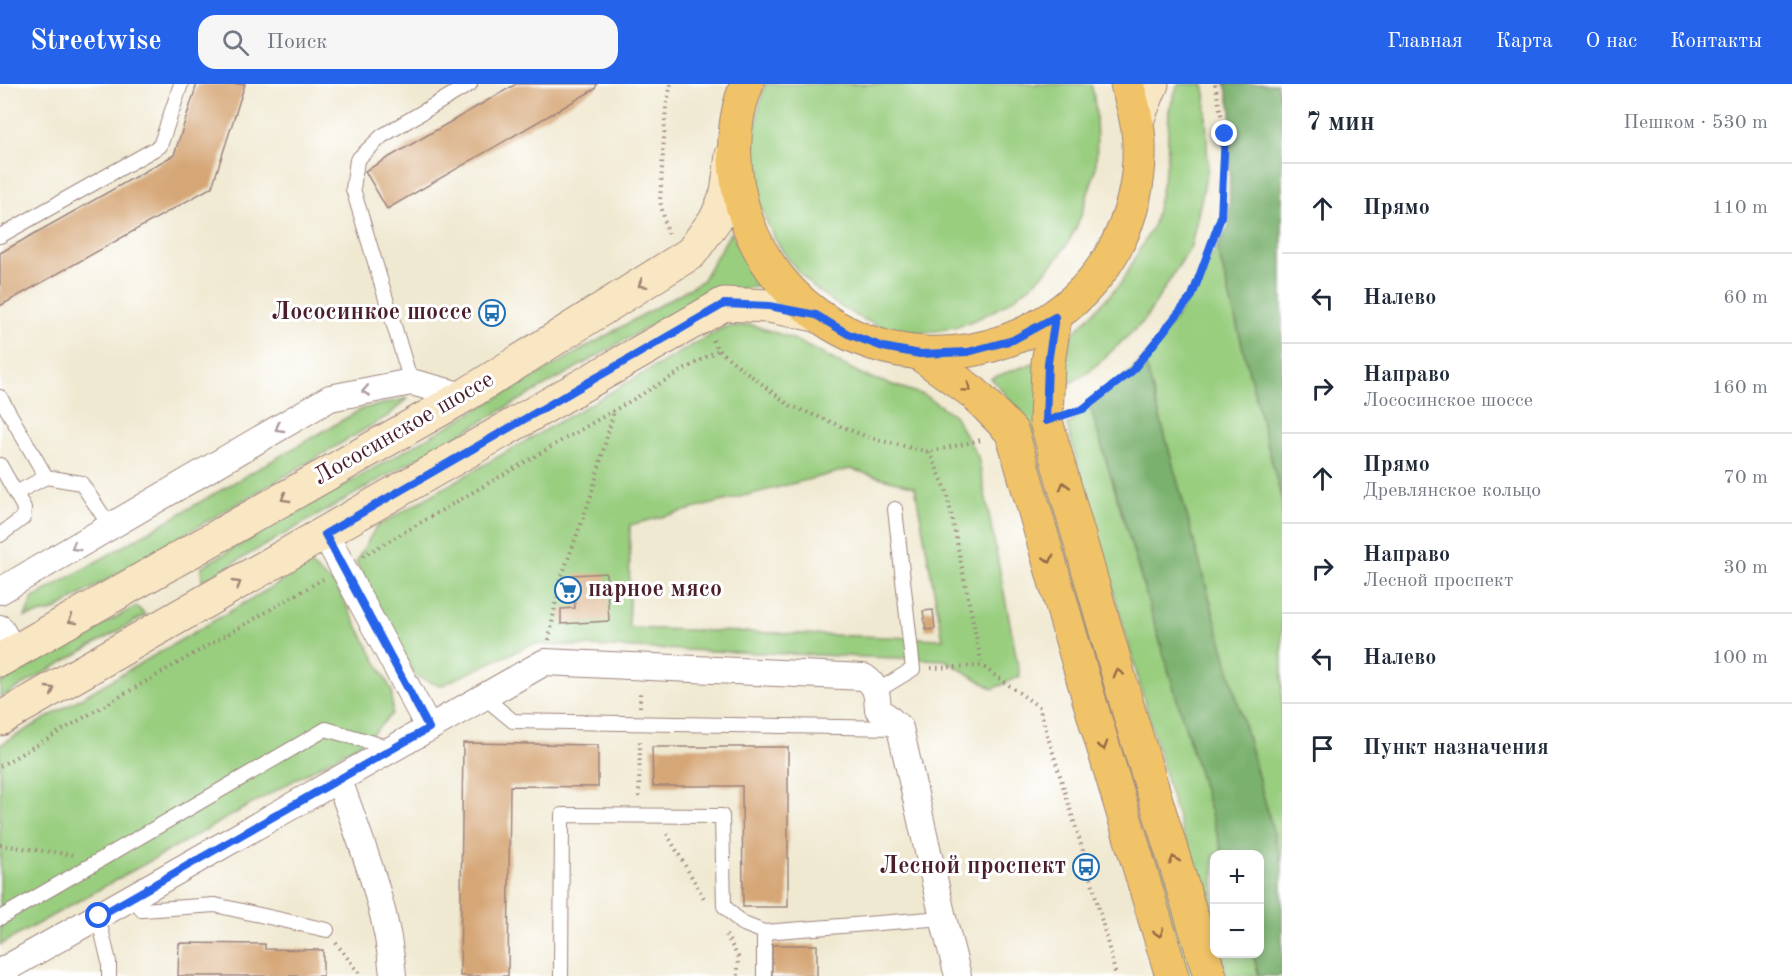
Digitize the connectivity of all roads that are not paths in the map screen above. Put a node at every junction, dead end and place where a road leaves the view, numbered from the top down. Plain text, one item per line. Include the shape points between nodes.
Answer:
1 (182, 84) edge
2 (470, 84) edge
3 (747, 84) edge
4 (1127, 84) edge
5 (1152, 84) edge
6 (1137, 120) junction
7 (735, 136) junction
8 (0, 236) edge
9 (816, 315) junction
10 (1055, 317) junction
11 (920, 354) junction
12 (411, 382) junction
13 (464, 396) junction
14 (0, 397) edge
15 (0, 465) edge
16 (46, 477) junction
17 (16, 493) junction
18 (895, 509) dead end
19 (110, 526) junction
20 (325, 534) junction
21 (0, 535) edge
22 (159, 571) junction
23 (0, 591) edge
24 (186, 613) junction
25 (5, 647) edge
26 (877, 691) junction
27 (484, 697) junction
28 (0, 719) edge
29 (429, 728) junction
30 (900, 728) junction
31 (393, 749) junction
32 (339, 780) junction
33 (135, 896) junction
34 (99, 916) junction
35 (0, 918) edge
36 (943, 918) junction
37 (327, 930) road end
38 (764, 932) junction
39 (0, 972) edge
40 (109, 976) edge
41 (393, 976) edge
42 (561, 976) edge
43 (764, 976) edge
44 (958, 976) edge
45 (1172, 976) edge
46 (1210, 976) edge

1 - 8 lane via 160,146
2 - 12 lane via 382,136 357,160 353,189
3 - 7 main road
4 - 6 main road
5 - 6 street
6 - 10 main road via 1139,165 1123,230 1088,287
7 - 9 main road via 737,181 752,236 790,292
7 -> 13 street, Лососинское шоссе via 726,193 717,217 691,253
9 - 11 main road via 883,347
9 - 20 street via 769,306 724,304
10 - 11 main road via 1013,340 968,352
46 -> 10 main road via 1046,421 1048,363
11 -> 45 main road via 974,393 1012,432
12 - 13 street
12 -> 19 street via 330,398
13 -> 22 street, Лососинское шоссе
14 - 16 lane
15 - 17 lane
16 - 17 lane
16 - 19 lane via 81,483
17 - 21 lane via 24,508 23,518
18 - 26 lane via 913,669
19 -> 23 street
24 -> 20 street
20 - 29 street
22 - 24 street
22 -> 25 street, Лососинское шоссе
28 -> 24 street
26 - 27 street via 864,677 545,662
26 - 30 street via 878,709
27 - 29 street
27 - 30 lane via 513,721
29 - 31 street
30 - 36 street
31 - 32 street
31 - 35 lane via 326,729
32 - 33 street
32 - 41 street via 379,896
33 - 34 street
33 - 37 lane via 142,910 215,905
34 - 39 street
34 - 40 lane
36 - 38 lane
36 - 44 street
38 - 42 lane via 741,922 724,906 722,816 562,815
38 - 43 lane

